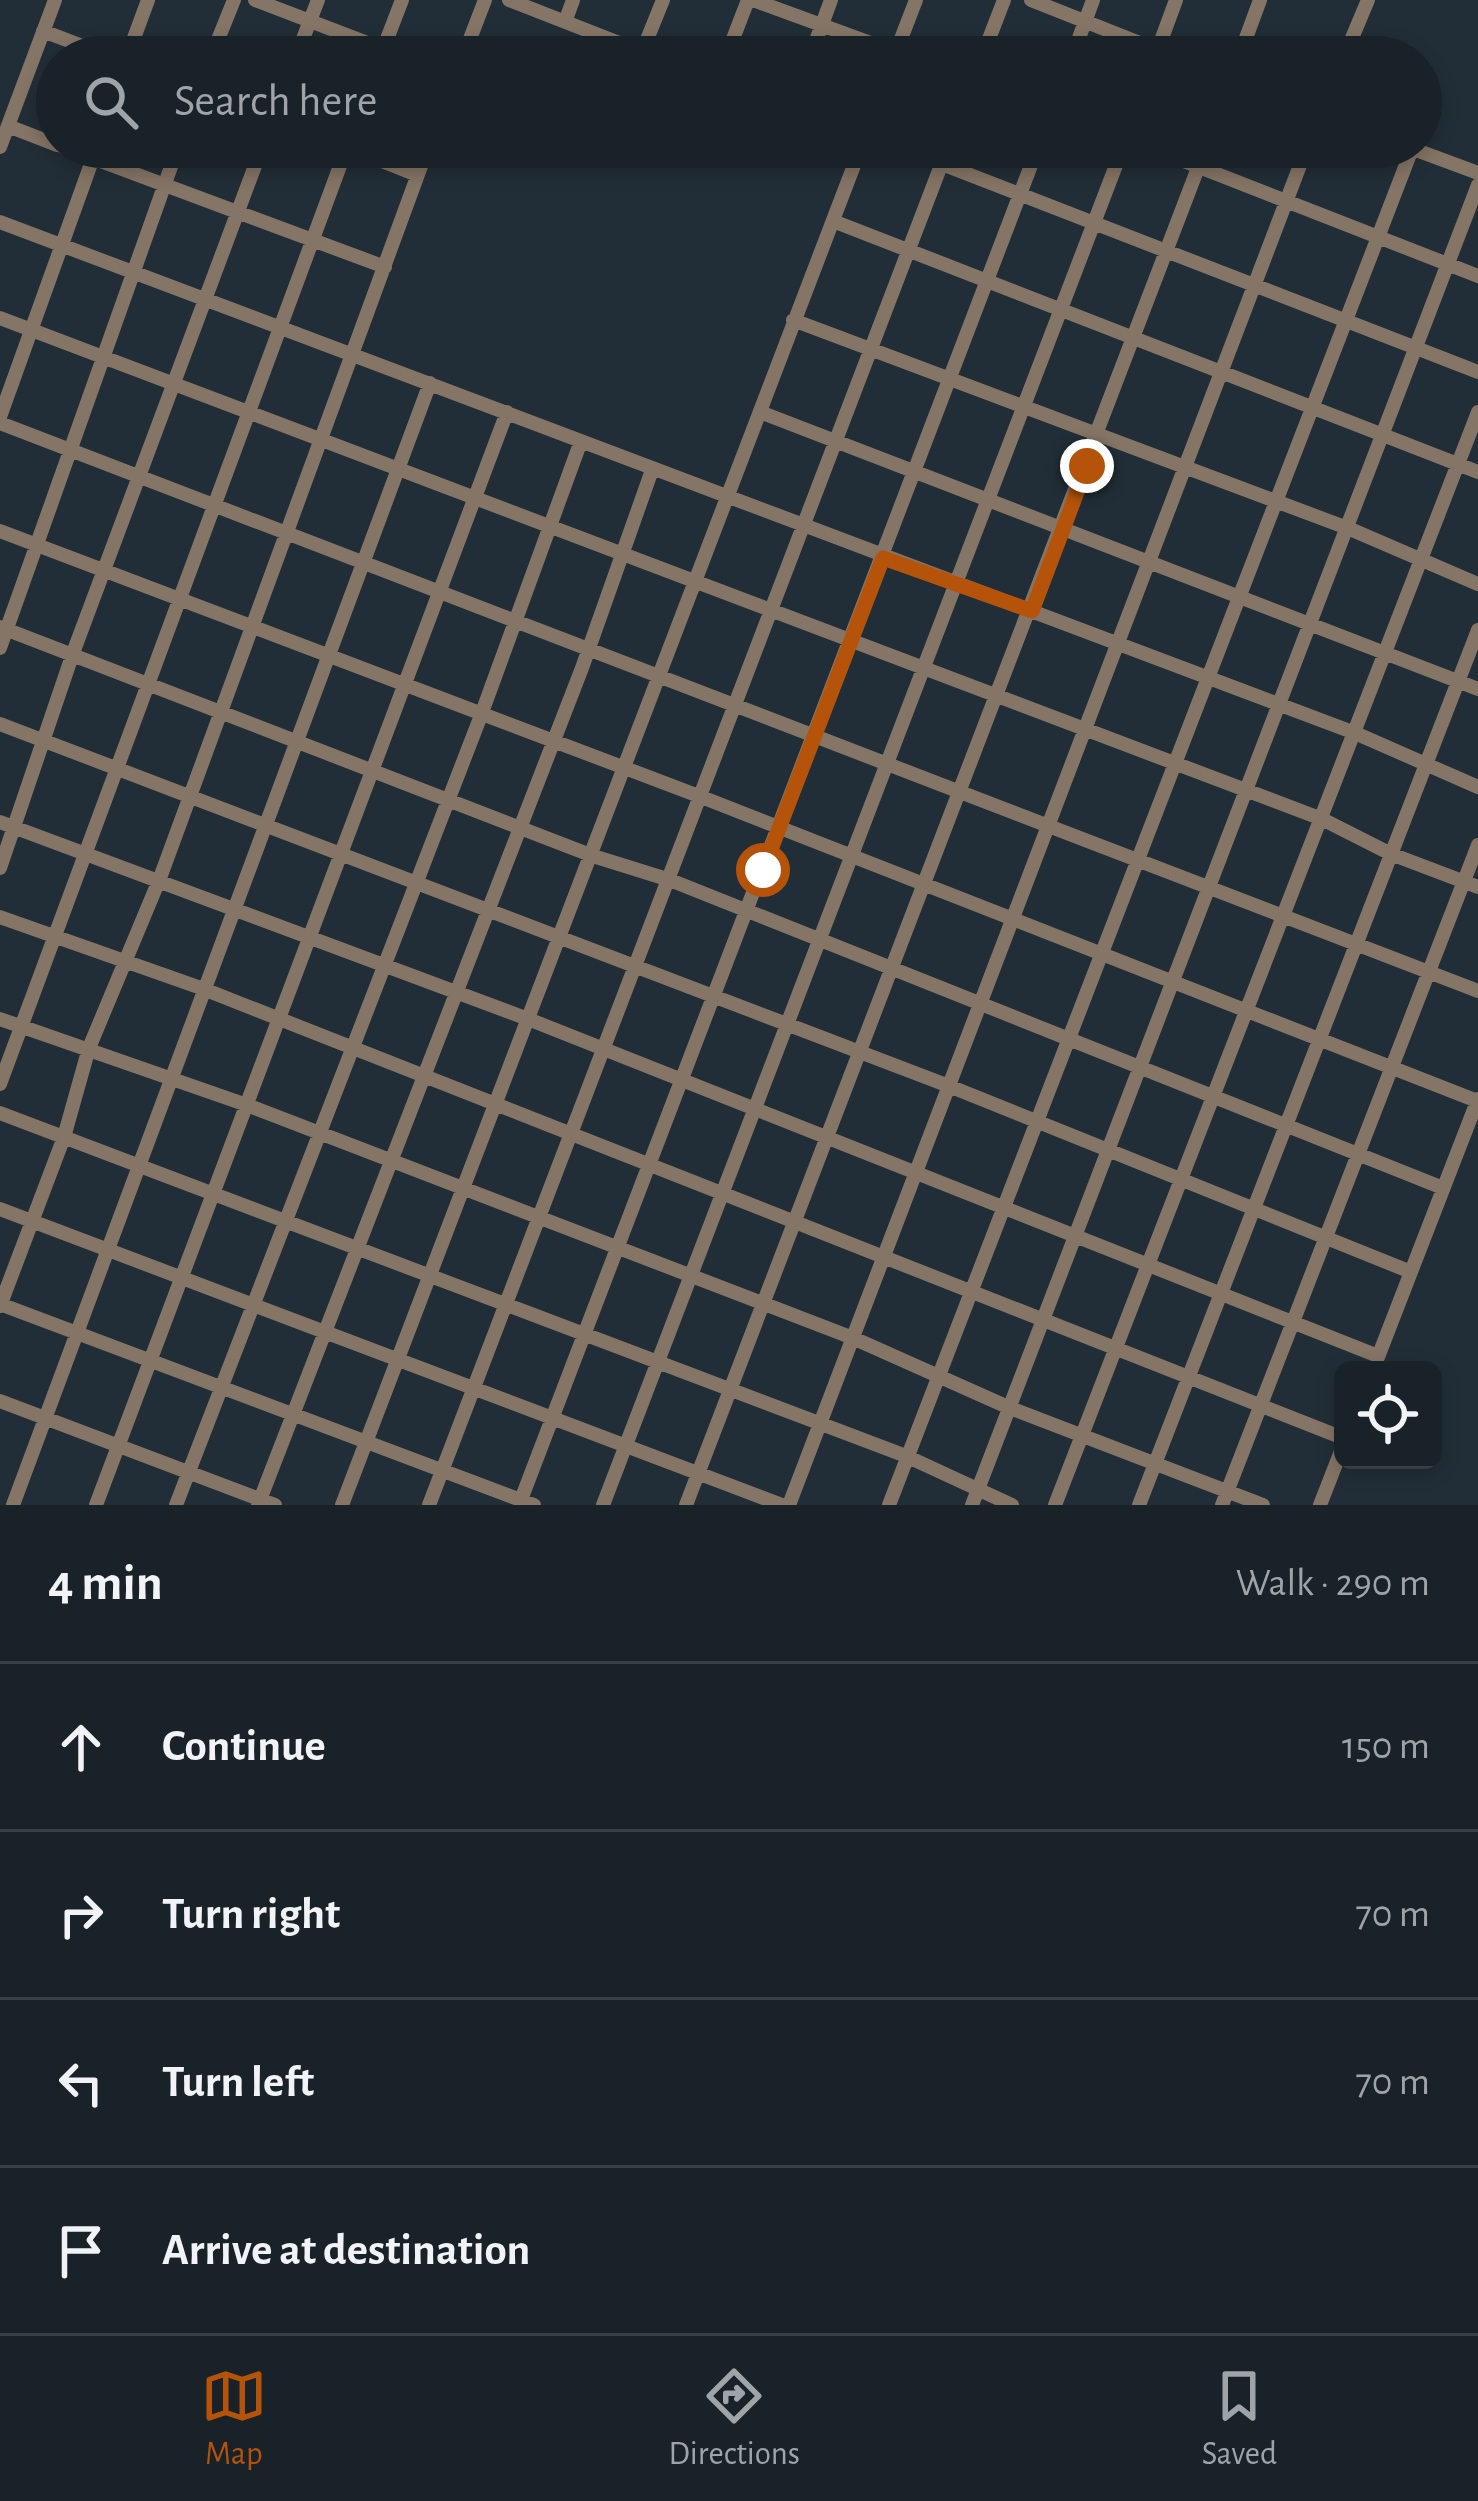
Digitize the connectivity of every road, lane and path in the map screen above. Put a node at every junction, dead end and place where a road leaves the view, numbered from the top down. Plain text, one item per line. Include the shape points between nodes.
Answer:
1 (55, 0) edge
2 (148, 0) edge
3 (234, 0) edge
4 (255, 0) edge
5 (318, 0) edge
6 (402, 0) edge
7 (485, 0) edge
8 (509, 0) edge
9 (574, 0) edge
10 (663, 0) edge
11 (751, 0) edge
12 (831, 0) edge
13 (916, 0) edge
14 (1004, 0) edge
15 (1031, 0) edge
16 (1094, 0) edge
17 (1176, 0) edge
18 (1260, 0) edge
19 (1368, 0) edge
20 (1086, 20) junction
21 (310, 21) junction
22 (565, 22) junction
23 (822, 25) junction
24 (43, 31) junction
25 (41, 36) edge
26 (56, 36) edge
27 (135, 36) edge
28 (219, 36) edge
29 (304, 36) edge
30 (344, 36) edge
31 (388, 36) edge
32 (471, 36) edge
33 (602, 36) edge
34 (654, 36) edge
35 (735, 36) edge
36 (818, 36) edge
37 (850, 36) edge
38 (906, 36) edge
39 (990, 36) edge
40 (1080, 36) edge
41 (1120, 36) edge
42 (1163, 36) edge
43 (1247, 36) edge
44 (1353, 36) edge
45 (36, 50) edge
46 (8, 126) junction
47 (36, 137) edge
48 (0, 147) edge
49 (1442, 160) edge
50 (90, 168) edge
51 (128, 168) edge
52 (170, 168) edge
53 (254, 168) edge
54 (339, 168) edge
55 (400, 168) edge
56 (420, 168) edge
57 (853, 168) edge
58 (940, 168) edge
59 (955, 168) edge
60 (1030, 168) edge
61 (1115, 168) edge
62 (1198, 168) joint
63 (1299, 168) edge
64 (1402, 168) edge
65 (1478, 173) edge
66 (417, 175) junction
67 (164, 184) junction
68 (1478, 185) edge
69 (1020, 194) junction
70 (1286, 201) junction
71 (238, 211) junction
72 (833, 221) junction
73 (0, 222) edge
74 (1095, 222) junction
75 (1377, 234) junction
76 (310, 239) junction
77 (63, 245) junction
78 (1167, 250) junction
79 (909, 251) junction
80 (1449, 263) junction
81 (386, 267) junction
82 (133, 270) junction
83 (1478, 275) edge
84 (986, 281) junction
85 (1255, 285) junction
86 (206, 297) junction
87 (1061, 309) junction
88 (0, 317) edge
89 (1345, 318) junction
90 (793, 320) junction
91 (278, 325) junction
92 (30, 330) junction
93 (1134, 338) junction
94 (1418, 348) junction
95 (872, 349) junction
96 (352, 354) junction
97 (103, 357) junction
98 (1223, 369) junction
99 (1478, 372) edge
100 (951, 379) junction
101 (172, 382) junction
102 (430, 382) junction
103 (1312, 405) junction
104 (1024, 407) junction
105 (245, 412) junction
106 (507, 412) junction
107 (760, 412) junction
108 (1478, 412) edge
109 (0, 420) edge
110 (1099, 435) junction
111 (1386, 435) junction
112 (320, 438) junction
113 (580, 441) junction
114 (838, 442) junction
115 (70, 452) junction
116 (1459, 463) junction
117 (1186, 466) junction
118 (398, 467) junction
119 (652, 470) junction
120 (915, 472) junction
121 (1478, 472) edge
122 (141, 478) junction
123 (475, 496) junction
124 (727, 498) junction
125 (1276, 500) junction
126 (990, 501) junction
127 (212, 504) junction
128 (548, 526) junction
129 (806, 527) junction
130 (1063, 529) junction
131 (1350, 529) junction
132 (0, 531) edge
133 (285, 531) junction
134 (36, 546) junction
135 (621, 554) junction
136 (883, 558) junction
137 (1422, 560) junction
138 (364, 561) junction
139 (1150, 562) junction
140 (105, 571) junction
141 (697, 582) junction
142 (958, 584) junction
143 (1478, 584) edge
144 (440, 591) junction
145 (1239, 595) junction
146 (178, 597) junction
147 (773, 610) junction
148 (1032, 611) junction
149 (515, 622) junction
150 (1312, 624) junction
151 (250, 625) junction
152 (4, 628) edge
153 (1478, 631) edge
154 (850, 639) junction
155 (1120, 646) junction
156 (586, 647) junction
157 (0, 648) edge
158 (73, 653) junction
159 (1385, 654) junction
160 (329, 656) junction
161 (926, 668) junction
162 (661, 676) junction
163 (1207, 679) junction
164 (1459, 680) junction
165 (146, 682) junction
166 (407, 687) junction
167 (1478, 689) edge
168 (998, 695) junction
169 (737, 704) junction
170 (1282, 706) junction
171 (219, 710) junction
172 (480, 718) junction
173 (0, 724) edge
174 (1088, 731) junction
175 (814, 733) junction
176 (1355, 733) junction
177 (296, 740) junction
178 (44, 741) junction
179 (553, 743) junction
180 (889, 761) junction
181 (1174, 762) junction
182 (1427, 763) junction
183 (116, 767) junction
184 (372, 770) junction
185 (626, 770) junction
186 (1478, 788) edge
187 (963, 789) junction
188 (1248, 792) junction
189 (191, 795) junction
190 (704, 798) junction
191 (448, 800) junction
192 (1322, 818) junction
193 (263, 821) junction
194 (0, 822) edge
195 (1050, 824) junction
196 (16, 828) junction
197 (518, 828) junction
198 (779, 829) junction
199 (1478, 845) edge
200 (341, 853) junction
201 (88, 854) junction
202 (1391, 854) junction
203 (593, 856) junction
204 (852, 856) junction
205 (1137, 856) junction
206 (0, 868) edge
207 (160, 878) junction
208 (670, 880) junction
209 (415, 881) junction
210 (926, 884) junction
211 (1471, 884) edge
212 (1213, 885) junction
213 (231, 906) junction
214 (487, 908) junction
215 (748, 911) junction
216 (1286, 913) junction
217 (0, 916) edge
218 (1012, 919) junction
219 (56, 937) junction
220 (308, 937) junction
221 (560, 937) junction
222 (821, 940) junction
223 (1356, 945) junction
224 (1099, 955) junction
225 (128, 960) junction
226 (381, 965) junction
227 (636, 966) junction
228 (895, 968) junction
229 (1429, 972) junction
230 (1174, 986) junction
231 (201, 988) junction
232 (1478, 991) edge
233 (454, 994) junction
234 (714, 995) junction
235 (981, 1001) junction
236 (1246, 1013) junction
237 (0, 1019) edge
238 (528, 1019) junction
239 (276, 1020) junction
240 (788, 1026) junction
241 (22, 1028) junction
242 (1068, 1038) junction
243 (1319, 1041) junction
244 (89, 1048) junction
245 (348, 1048) junction
246 (603, 1049) junction
247 (861, 1053) junction
248 (1143, 1068) junction
249 (1391, 1069) junction
250 (171, 1076) junction
251 (422, 1076) junction
252 (682, 1080) junction
253 (0, 1084) edge
254 (949, 1086) junction
255 (1212, 1100) junction
256 (1478, 1100) edge
257 (244, 1104) junction
258 (495, 1104) junction
259 (755, 1111) junction
260 (0, 1113) edge
261 (1036, 1123) junction
262 (1285, 1127) junction
263 (317, 1132) junction
264 (572, 1135) junction
265 (64, 1137) junction
266 (827, 1138) junction
267 (1111, 1153) junction
268 (1358, 1155) junction
269 (390, 1162) junction
270 (650, 1166) junction
271 (140, 1167) junction
272 (917, 1171) junction
273 (1180, 1184) junction
274 (1443, 1188) junction
275 (464, 1190) junction
276 (723, 1192) junction
277 (214, 1193) junction
278 (1004, 1205) junction
279 (0, 1209) edge
280 (1253, 1211) junction
281 (284, 1219) junction
282 (540, 1220) junction
283 (32, 1221) junction
284 (796, 1222) junction
285 (1325, 1239) junction
286 (1076, 1240) junction
287 (357, 1247) junction
288 (110, 1251) junction
289 (617, 1251) junction
290 (884, 1255) junction
291 (1148, 1267) junction
292 (1411, 1272) junction
293 (430, 1275) junction
294 (182, 1277) junction
295 (691, 1277) junction
296 (972, 1290) junction
297 (1220, 1295) junction
298 (252, 1303) junction
299 (507, 1304) junction
300 (0, 1305) edge
301 (764, 1305) junction
302 (1043, 1323) junction
303 (1292, 1323) junction
304 (324, 1329) junction
305 (582, 1333) junction
306 (78, 1334) junction
307 (853, 1338) junction
308 (1115, 1350) junction
309 (398, 1358) junction
310 (656, 1361) junction
311 (1371, 1361) edge
312 (1376, 1361) edge
313 (151, 1362) junction
314 (941, 1373) junction
315 (1188, 1378) junction
316 (218, 1386) junction
317 (476, 1388) junction
318 (732, 1390) junction
319 (0, 1400) edge
320 (1260, 1406) junction
321 (1010, 1408) junction
322 (292, 1413) junction
323 (552, 1416) junction
324 (46, 1418) junction
325 (819, 1422) junction
326 (1082, 1436) junction
327 (1334, 1438) edge
328 (365, 1441) junction
329 (626, 1444) junction
330 (119, 1446) junction
331 (906, 1456) junction
332 (1155, 1463) junction
333 (1334, 1467) edge
334 (442, 1470) junction
335 (188, 1472) junction
336 (699, 1472) junction
337 (975, 1498) edge
338 (1224, 1498) edge
339 (265, 1503) edge
340 (524, 1503) edge
341 (13, 1505) edge
342 (96, 1505) edge
343 (176, 1505) edge
344 (342, 1505) edge
345 (429, 1505) edge
346 (603, 1505) edge
347 (686, 1505) edge
348 (785, 1505) edge
349 (889, 1505) edge
350 (1012, 1505) edge
351 (1055, 1505) edge
352 (1138, 1505) edge
353 (1263, 1505) edge
354 (1320, 1505) edge

1 - 24 street
2 - 27 street
3 - 28 street
4 - 21 street
5 - 21 street
6 - 31 street
7 - 32 street
8 - 22 street
9 - 22 street
10 - 34 street
11 - 23 street
11 - 35 street
12 - 23 street
13 - 38 street
14 - 39 street
15 - 20 street
16 - 20 street
17 - 42 street
18 - 43 street
19 - 44 street
20 - 40 street
20 - 41 street
21 - 29 street
21 - 30 street
22 - 33 street
23 - 36 street
23 - 37 street
24 - 25 street
24 - 26 street
45 - 46 street
46 - 47 street
46 - 48 street
49 - 65 street
50 - 77 street
51 - 67 street
52 - 67 street
53 - 71 street
54 - 76 street
55 - 66 street
56 - 66 street
57 - 72 street
58 - 79 street
59 - 69 street
60 - 69 street
61 - 74 street
62 - 70 street
62 - 78 street
63 - 70 street
64 - 75 street
66 - 81 street
67 - 71 street
67 - 82 street
68 - 80 street
69 - 74 street
69 - 84 street
70 - 75 street
70 - 85 street
71 - 76 street
71 - 86 street
72 - 79 street
72 - 90 street
73 - 77 street
74 - 78 street
74 - 87 street
75 - 80 street
75 - 89 street
76 - 81 street
76 - 91 street
77 - 82 street
77 - 92 street
78 - 85 street
78 - 93 street
79 - 84 street
79 - 95 street
80 - 83 street
80 - 94 street
81 - 96 street
82 - 86 street
82 - 97 street
84 - 87 street
84 - 100 street
85 - 89 street
85 - 98 street
86 - 91 street
86 - 101 street
87 - 93 street
87 - 104 street
88 - 92 street
89 - 94 street
89 - 103 street
90 - 95 street
90 - 107 street
91 - 96 street
91 - 105 street
92 - 97 street
92 - 109 street
93 - 98 street
93 - 110 street
94 - 99 street
94 - 111 street
95 - 100 street
95 - 114 street
96 - 102 street
96 - 112 street
97 - 101 street
97 - 115 street
98 - 103 street
98 - 117 street
100 - 104 street
100 - 120 street
101 - 105 street
101 - 122 street
102 - 106 street
102 - 118 street
103 - 111 street
103 - 125 street
104 - 110 street
104 - 126 street
105 - 112 street
105 - 127 street
106 - 113 street
106 - 123 street
107 - 114 street
107 - 124 street
108 - 116 street
109 - 115 street
110 - 117 street
110 - 130 street
111 - 116 street
111 - 131 street
112 - 118 street
112 - 133 street
113 - 119 street
113 - 128 street
114 - 120 street
114 - 129 street
115 - 122 street
115 - 134 street
116 - 121 street
116 - 137 street
117 - 125 street
117 - 139 street
118 - 123 street
118 - 138 street
119 - 124 street
119 - 135 street
120 - 126 street
120 - 136 street
122 - 127 street
122 - 140 street
123 - 128 street
123 - 144 street
124 - 129 street
124 - 141 street
125 - 131 street
125 - 145 street
126 - 130 street
126 - 142 street
127 - 133 street
127 - 146 street
128 - 135 street
128 - 149 street
129 - 136 street
129 - 147 street
130 - 139 street
130 - 148 street
131 - 137 street
131 - 150 street
132 - 134 street
133 - 138 street
133 - 151 street
134 - 140 street
134 - 152 street
135 - 141 street
135 - 156 street
136 - 142 street
136 - 154 street
137 - 143 street
137 - 159 street
138 - 144 street
138 - 160 street
139 - 145 street
139 - 155 street
140 - 146 street
140 - 158 street
141 - 147 street
141 - 162 street
142 - 148 street
142 - 161 street
144 - 149 street
144 - 166 street
145 - 150 street
145 - 163 street
146 - 151 street
146 - 165 street
147 - 154 street
147 - 169 street
148 - 155 street
148 - 168 street
149 - 156 street
149 - 172 street
150 - 159 street
150 - 170 street
151 - 160 street
151 - 171 street
152 - 157 street
152 - 158 street
153 - 164 street
154 - 161 street
154 - 175 street
155 - 163 street
155 - 174 street
156 - 162 street
156 - 179 street
158 - 165 street
158 - 178 street
159 - 164 street
159 - 176 street
160 - 166 street
160 - 177 street
161 - 168 street
161 - 180 street
162 - 169 street
162 - 185 street
163 - 170 street
163 - 181 street
164 - 167 street
164 - 182 street
165 - 171 street
165 - 183 street
166 - 172 street
166 - 184 street
168 - 174 street
168 - 187 street
169 - 175 street
169 - 190 street
170 - 176 street
170 - 188 street
171 - 177 street
171 - 189 street
172 - 179 street
172 - 191 street
173 - 178 street
174 - 181 street
174 - 195 street
175 - 180 street
175 - 198 street
176 - 182 street
176 - 192 street
177 - 184 street
177 - 193 street
178 - 183 street
178 - 196 street
179 - 185 street
179 - 197 street
180 - 187 street
180 - 204 street
181 - 188 street
181 - 205 street
182 - 186 street
182 - 202 street
183 - 189 street
183 - 201 street
184 - 191 street
184 - 200 street
185 - 190 street
185 - 203 street
187 - 195 street
187 - 210 street
188 - 192 street
188 - 212 street
189 - 193 street
189 - 207 street
190 - 198 street
190 - 208 street
191 - 197 street
191 - 209 street
192 - 202 street
192 - 216 street
193 - 200 street
193 - 213 street
194 - 196 street
195 - 205 street
195 - 218 street
196 - 201 street
196 - 206 street
197 - 203 street
197 - 214 street
198 - 204 street
198 - 215 street
199 - 211 street
200 - 209 street
200 - 220 street
201 - 207 street
201 - 219 street
202 - 211 street
202 - 223 street
203 - 208 street
203 - 221 street
204 - 210 street
204 - 222 street
205 - 212 street
205 - 224 street
207 - 213 street
207 - 225 street
208 - 215 street
208 - 227 street
209 - 214 street
209 - 226 street
210 - 218 street
210 - 228 street
211 - 229 street
212 - 216 street
212 - 230 street
213 - 220 street
213 - 231 street
214 - 221 street
214 - 233 street
215 - 222 street
215 - 234 street
216 - 223 street
216 - 236 street
217 - 219 street
218 - 224 street
218 - 235 street
219 - 225 street
219 - 241 street
220 - 226 street
220 - 239 street
221 - 227 street
221 - 238 street
222 - 228 street
222 - 240 street
223 - 229 street
223 - 243 street
224 - 230 street
224 - 242 street
225 - 231 street
225 - 244 street
226 - 233 street
226 - 245 street
227 - 234 street
227 - 246 street
228 - 235 street
228 - 247 street
229 - 232 street
229 - 249 street
230 - 236 street
230 - 248 street
231 - 239 street
231 - 250 street
233 - 238 street
233 - 251 street
234 - 240 street
234 - 252 street
235 - 242 street
235 - 254 street
236 - 243 street
236 - 255 street
237 - 241 street
238 - 246 street
238 - 258 street
239 - 245 street
239 - 257 street
240 - 247 street
240 - 259 street
241 - 244 street
241 - 253 street
242 - 248 street
242 - 261 street
243 - 249 street
243 - 262 street
244 - 250 street
244 - 265 street
245 - 251 street
245 - 263 street
246 - 252 street
246 - 264 street
247 - 254 street
247 - 266 street
248 - 255 street
248 - 267 street
249 - 256 street
249 - 268 street
250 - 257 street
250 - 271 street
251 - 258 street
251 - 269 street
252 - 259 street
252 - 270 street
254 - 261 street
254 - 272 street
255 - 262 street
255 - 273 street
256 - 274 street
257 - 263 street
257 - 277 street
258 - 264 street
258 - 275 street
259 - 266 street
259 - 276 street
260 - 265 street
261 - 267 street
261 - 278 street
262 - 268 street
262 - 280 street
263 - 269 street
263 - 281 street
264 - 270 street
264 - 282 street
265 - 271 street
265 - 283 street
266 - 272 street
266 - 284 street
267 - 273 street
267 - 286 street
268 - 274 street
268 - 285 street
269 - 275 street
269 - 287 street
270 - 276 street
270 - 289 street
271 - 277 street
271 - 288 street
272 - 278 street
272 - 290 street
273 - 280 street
273 - 291 street
274 - 292 street
275 - 282 street
275 - 293 street
276 - 284 street
276 - 295 street
277 - 281 street
277 - 294 street
278 - 286 street
278 - 296 street
279 - 283 street
280 - 285 street
280 - 297 street
281 - 287 street
281 - 298 street
282 - 289 street
282 - 299 street
283 - 288 street
283 - 300 street
284 - 290 street
284 - 301 street
285 - 292 street
285 - 303 street
286 - 291 street
286 - 302 street
287 - 293 street
287 - 304 street
288 - 294 street
288 - 306 street
289 - 295 street
289 - 305 street
290 - 296 street
290 - 307 street
291 - 297 street
291 - 308 street
292 - 312 street
293 - 299 street
293 - 309 street
294 - 298 street
294 - 313 street
295 - 301 street
295 - 310 street
296 - 302 street
296 - 314 street
297 - 303 street
297 - 315 street
298 - 304 street
298 - 316 street
299 - 305 street
299 - 317 street
300 - 306 street
301 - 307 street
301 - 318 street
302 - 308 street
302 - 321 street
303 - 311 street
303 - 320 street
304 - 309 street
304 - 322 street
305 - 310 street
305 - 323 street
306 - 313 street
306 - 324 street
307 - 314 street
307 - 325 street
308 - 315 street
308 - 326 street
309 - 317 street
309 - 328 street
310 - 318 street
310 - 329 street
313 - 316 street
313 - 330 street
314 - 321 street
314 - 331 street
315 - 320 street
315 - 332 street
316 - 322 street
316 - 335 street
317 - 323 street
317 - 334 street
318 - 325 street
318 - 336 street
319 - 324 street
320 - 327 street
320 - 338 street
321 - 326 street
321 - 337 street
322 - 328 street
322 - 339 street
323 - 329 street
323 - 340 street
324 - 330 street
324 - 341 street
325 - 331 street
325 - 348 street
326 - 332 street
326 - 351 street
328 - 334 street
328 - 344 street
329 - 336 street
329 - 346 street
330 - 335 street
330 - 342 street
331 - 337 street
331 - 349 street
332 - 338 street
332 - 352 street
333 - 354 street
334 - 340 street
334 - 345 street
335 - 339 street
335 - 343 street
336 - 347 street
336 - 348 street
337 - 350 street
338 - 353 street

